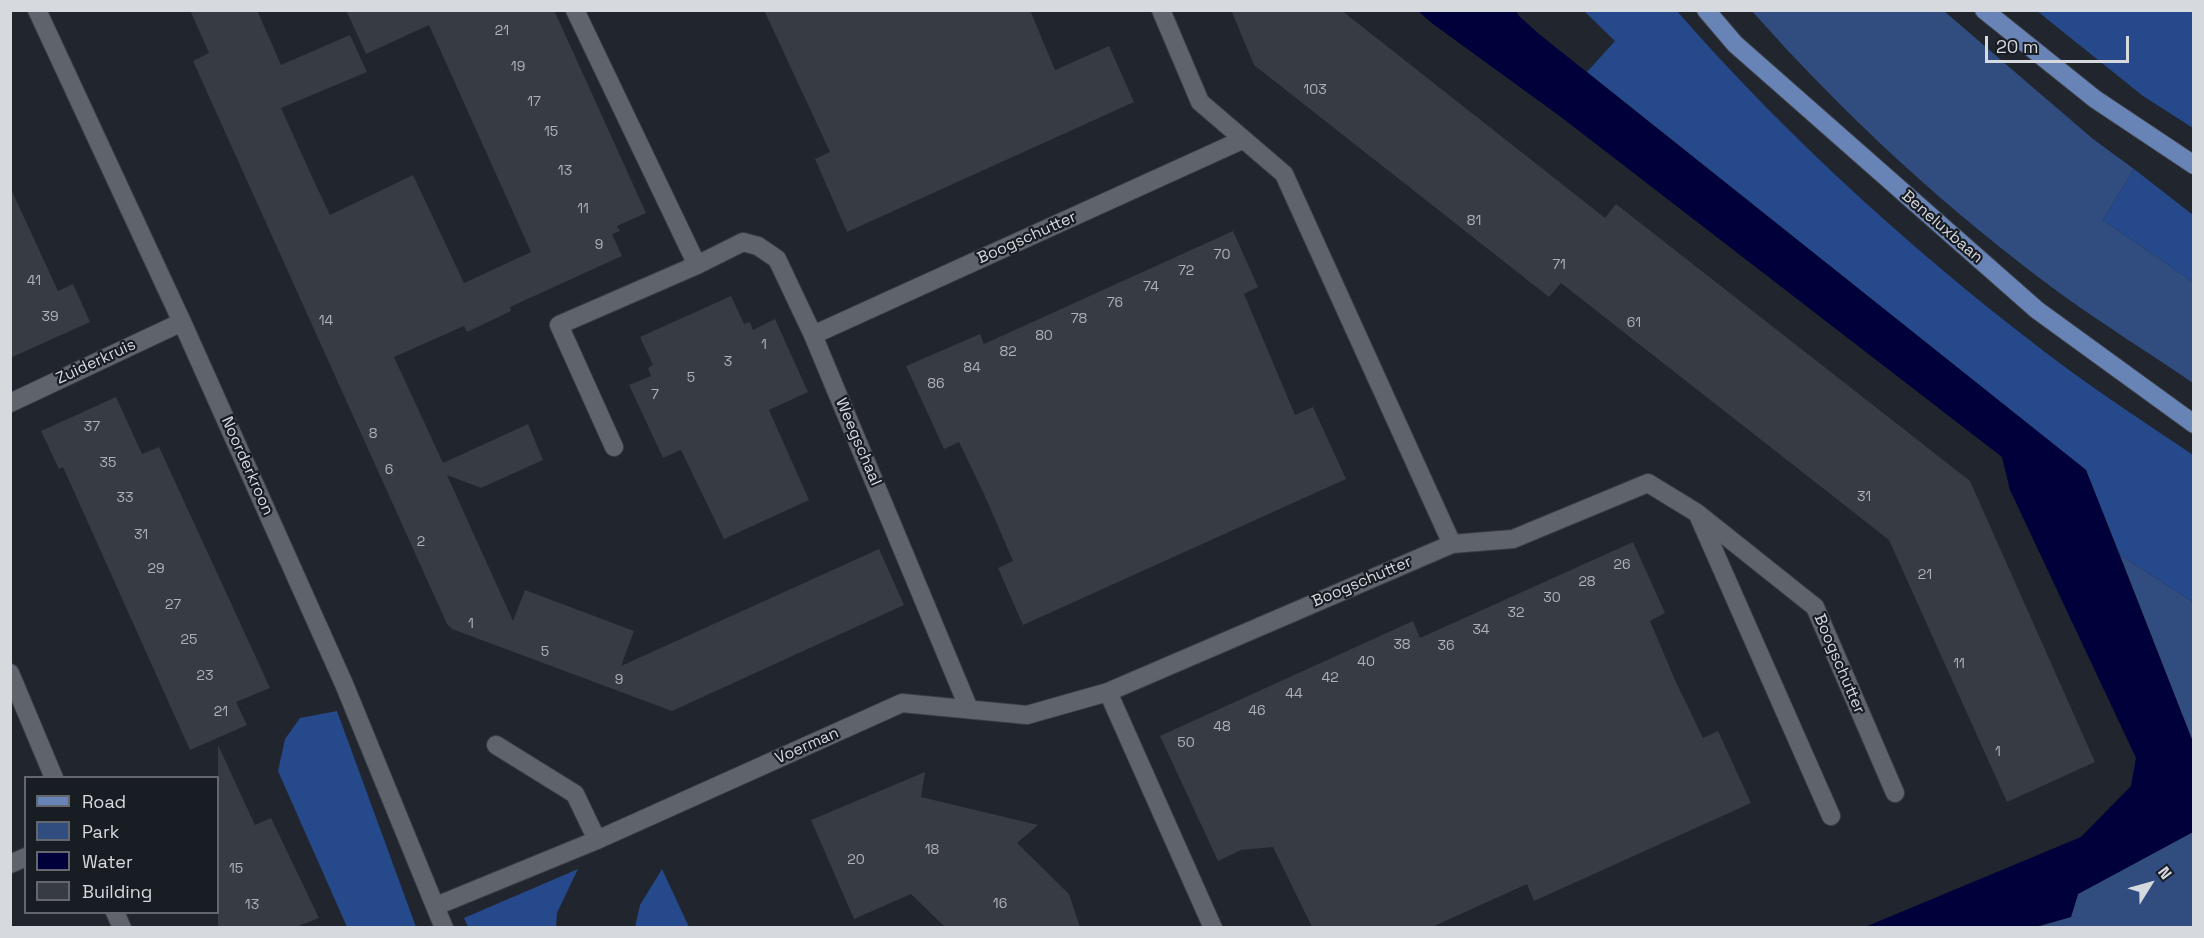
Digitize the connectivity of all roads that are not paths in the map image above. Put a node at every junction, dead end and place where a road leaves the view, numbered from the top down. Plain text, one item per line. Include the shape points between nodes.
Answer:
1 (38, 10) edge
2 (575, 10) edge
3 (1161, 10) edge
4 (1706, 10) edge
5 (1984, 10) edge
6 (1242, 140) junction
7 (2193, 165) edge
8 (697, 265) junction
9 (182, 321) junction
10 (813, 335) junction
11 (10, 403) edge
12 (2193, 424) edge
13 (614, 447) dead end
14 (1697, 513) junction
15 (1452, 544) junction
16 (10, 673) edge
17 (1108, 692) junction
18 (969, 709) junction
19 (1027, 715) joint
20 (496, 745) dead end
21 (54, 776) edge
22 (1895, 793) dead end
23 (1831, 816) dead end
24 (597, 840) junction
25 (24, 858) edge
26 (10, 864) edge
27 (436, 906) junction
28 (444, 927) edge
29 (1213, 927) edge

1 - 9 street, Noorderkroon
2 - 8 street
3 - 6 street via 1200,102
4 - 12 main road, Beneluxbaan via 1735,44 2037,310
5 - 7 main road via 2095,99
6 - 10 street, Boogschutter
6 - 15 street via 1284,174
8 - 10 street, Weegschaal via 742,242 758,246 777,259
8 - 13 street, Weegschaal via 559,325
9 - 11 street, Zuiderkruis
9 - 27 street, Noorderkroon via 344,684
10 - 18 street, Weegschaal
14 - 15 street, Boogschutter via 1648,483 1513,539
14 - 22 street, Boogschutter via 1815,607
14 - 23 street
15 - 17 street, Boogschutter
16 - 21 street
17 - 19 street, Boogschutter
17 - 29 street
18 - 19 street, Voerman
18 - 24 street, Voerman via 902,703
20 - 24 street via 575,794
24 - 27 street, Voerman
25 - 26 street
27 - 28 street, Noorderkroon

